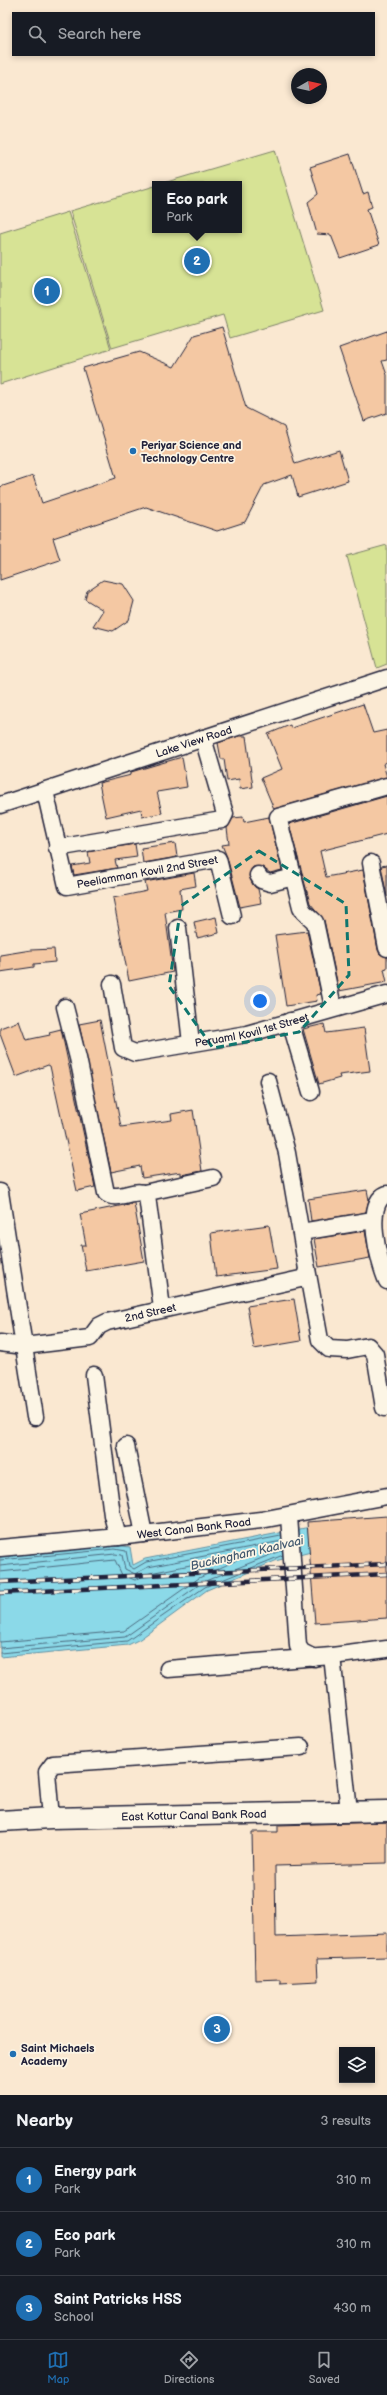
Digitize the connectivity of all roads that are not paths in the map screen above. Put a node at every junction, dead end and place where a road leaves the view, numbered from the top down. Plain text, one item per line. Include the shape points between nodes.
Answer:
1 (387, 678) edge
2 (204, 738) junction
3 (387, 786) edge
4 (45, 791) junction
5 (0, 805) edge
6 (57, 848) junction
7 (371, 863) dead end
8 (258, 875) dead end
9 (294, 877) junction
10 (232, 916) dead end
11 (178, 928) dead end
12 (387, 948) edge
13 (112, 984) dead end
14 (387, 994) edge
15 (65, 1007) dead end
16 (333, 1008) junction
17 (290, 1021) junction
18 (191, 1043) junction
19 (268, 1081) dead end
20 (311, 1092) dead end
21 (213, 1178) dead end
22 (0, 1192) edge
23 (144, 1193) junction
24 (387, 1194) edge
25 (373, 1220) junction
26 (300, 1232) junction
27 (306, 1274) junction
28 (387, 1281) edge
29 (162, 1308) junction
30 (0, 1343) edge
31 (24, 1346) junction
32 (94, 1375) dead end
33 (384, 1408) dead end
34 (35, 1417) dead end
35 (126, 1446) dead end
36 (387, 1496) edge
37 (289, 1521) junction
38 (144, 1534) junction
39 (118, 1537) junction
40 (0, 1548) edge
41 (387, 1649) edge
42 (332, 1656) junction
43 (314, 1658) junction
44 (168, 1669) dead end
45 (301, 1747) dead end
46 (349, 1811) junction
47 (387, 1811) edge
48 (51, 1818) junction
49 (0, 1822) edge

1 - 2 street, Lake View Road
2 - 4 street, Lake View Road
2 - 6 street via 225,814 222,820
3 - 9 street via 279,816
4 - 5 street, Lake View Road
4 - 6 street, Peeliamman Kovil 2nd Street
6 - 10 street, Peeliamman Kovil 2nd Street via 65,883 70,887 218,859
7 - 12 street
8 - 9 street via 265,883
9 - 16 street via 304,912 315,922
11 - 18 street
13 - 18 street, Peruaml Kovil 1st Street via 121,1041 126,1051 135,1053
14 - 16 street, Peruaml Kovil 1st Street
15 - 23 street via 106,1193 114,1197
16 - 17 street, Peruaml Kovil 1st Street
17 - 18 street, Peruaml Kovil 1st Street via 247,1034
17 - 20 street
19 - 26 street via 287,1153
21 - 23 street
22 - 31 street
23 - 29 street via 148,1201
24 - 25 street via 375,1205
25 - 26 street
25 - 28 street via 382,1270
26 - 27 street
27 - 29 street, 2nd Street
27 - 33 street via 320,1340 329,1349 347,1350 368,1346 372,1349 376,1354
29 - 31 street, 2nd Street via 103,1324 90,1338
30 - 31 street, 2nd Street
31 - 34 street
32 - 39 street via 112,1515
35 - 38 street
36 - 37 street, West Canal Bank Road
37 - 38 street, West Canal Bank Road
37 - 43 street via 297,1640 302,1652
38 - 39 street, West Canal Bank Road
39 - 40 street, West Canal Bank Road
41 - 42 street
42 - 43 street
42 - 46 street
43 - 44 street
45 - 48 street via 53,1764 46,1772
46 - 47 street, East Kottur Canal Bank Road
46 - 48 street, East Kottur Canal Bank Road
48 - 49 street, East Kottur Canal Bank Road

